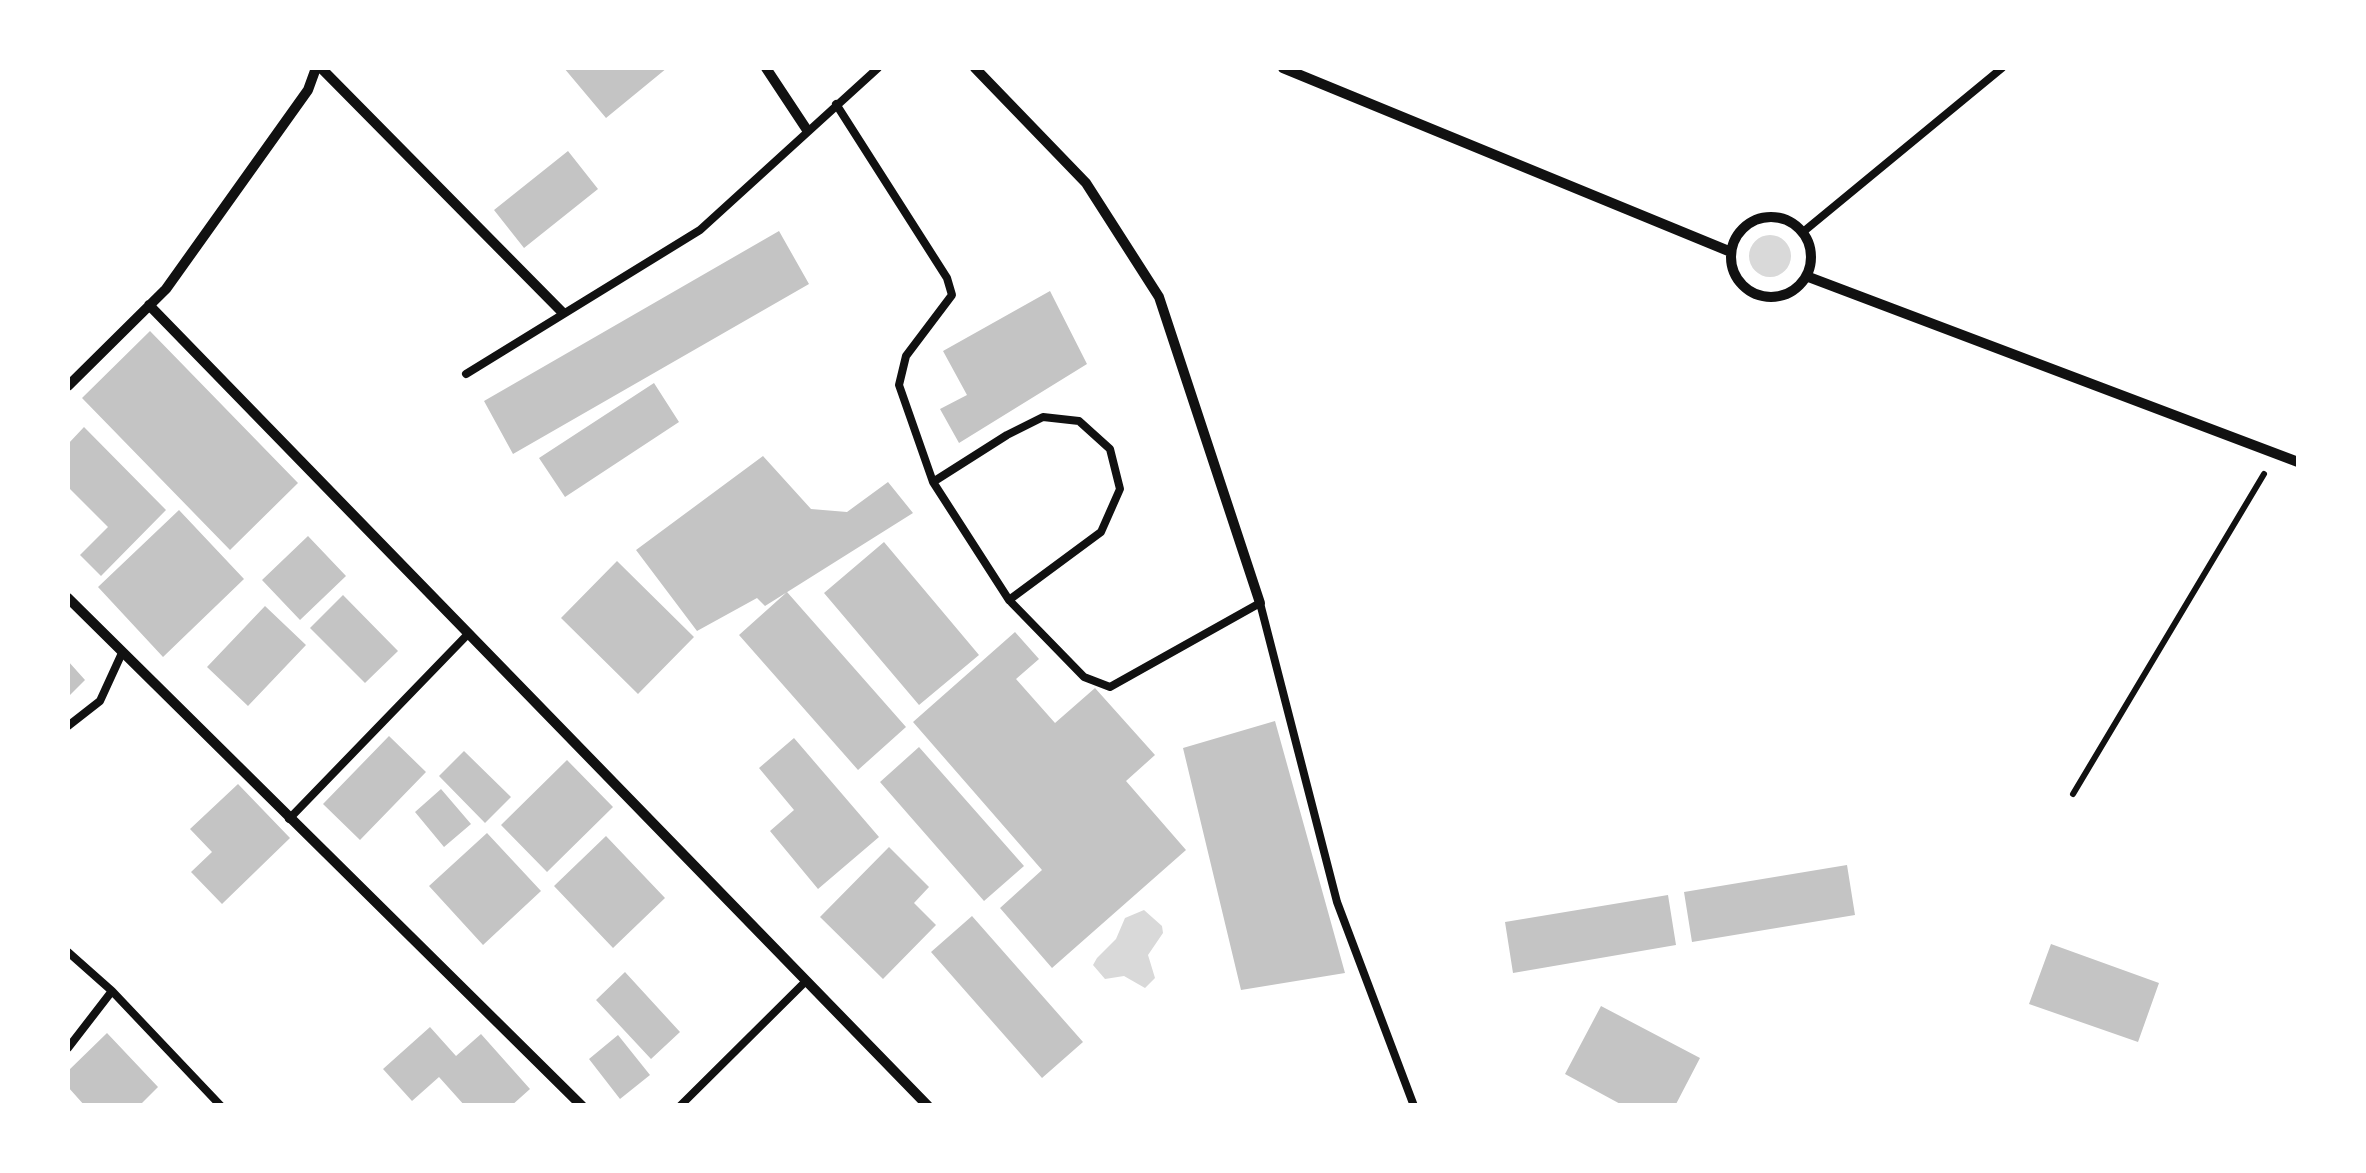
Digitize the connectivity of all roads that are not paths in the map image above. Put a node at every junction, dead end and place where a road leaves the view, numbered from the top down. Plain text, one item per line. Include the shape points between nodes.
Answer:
1 (319, 68) edge
2 (766, 68) edge
3 (878, 68) edge
4 (976, 68) edge
5 (1282, 68) edge
6 (2002, 68) edge
7 (836, 104) junction
8 (807, 130) junction
9 (1802, 232) junction
10 (1732, 252) junction
11 (1806, 276) junction
12 (149, 305) junction
13 (562, 312) junction
14 (466, 374) dead end
15 (68, 386) edge
16 (2298, 462) edge
17 (933, 482) junction
18 (68, 598) edge
19 (1009, 600) junction
20 (1260, 603) junction
21 (469, 633) junction
22 (122, 653) junction
23 (68, 726) edge
24 (289, 818) junction
25 (68, 952) edge
26 (804, 982) junction
27 (112, 992) junction
28 (68, 1048) edge
29 (221, 1106) edge
30 (582, 1106) edge
31 (680, 1106) edge
32 (928, 1106) edge
33 (1414, 1106) edge

1 - 12 street
1 - 13 street
2 - 8 street
3 - 7 lane
4 - 20 street via 1086,183 1159,297
5 - 10 street
6 - 9 lane
7 - 8 lane
7 - 17 lane via 947,278 952,296 906,356 900,385
8 - 13 lane via 700,230
9 - 10 street via 1776,217 1760,218 1740,233
9 - 11 street via 1810,246
10 - 11 street via 1735,275 1753,293 1783,296
11 - 16 street
12 - 15 street
12 - 21 street
13 - 14 lane
17 - 19 lane
17 - 19 lane via 1043,417 1079,421 1110,450 1120,489 1100,532
18 - 22 street
19 - 20 lane via 1084,677 1110,687
20 - 33 lane via 1336,902
21 - 24 lane
21 - 26 street
22 - 23 lane via 100,701
22 - 24 street
24 - 30 street
25 - 27 lane
26 - 31 lane
26 - 32 street
27 - 28 lane
27 - 29 lane

